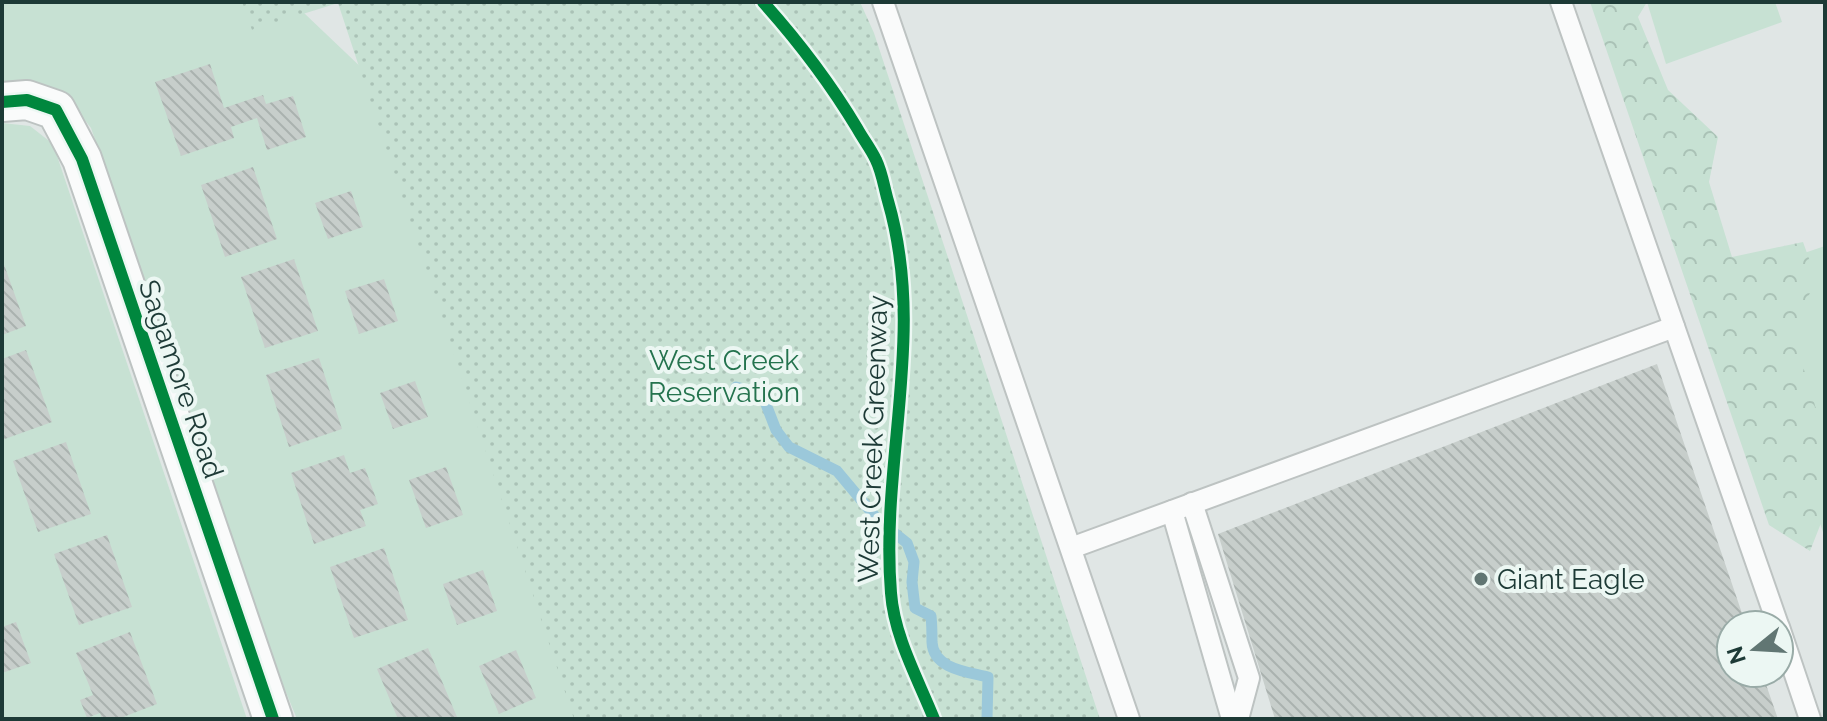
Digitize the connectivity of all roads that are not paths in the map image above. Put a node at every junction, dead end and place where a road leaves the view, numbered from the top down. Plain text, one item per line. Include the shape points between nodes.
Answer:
1 (883, 2) edge
2 (1561, 2) edge
3 (2, 102) edge
4 (1674, 327) junction
5 (1192, 503) junction
6 (1172, 511) junction
7 (1071, 548) junction
8 (1773, 609) edge
9 (1795, 674) edge
10 (273, 719) edge
11 (1129, 719) edge
12 (1232, 719) edge
13 (1238, 719) edge
14 (1810, 719) edge

1 - 7 lane
2 - 4 lane
3 - 10 street, Sagamore Road via 27,100 56,110 82,159
4 - 5 lane
4 - 8 lane
5 - 6 lane
5 - 13 lane via 1249,678
6 - 7 lane
6 - 12 lane
7 - 11 lane
9 - 14 lane

